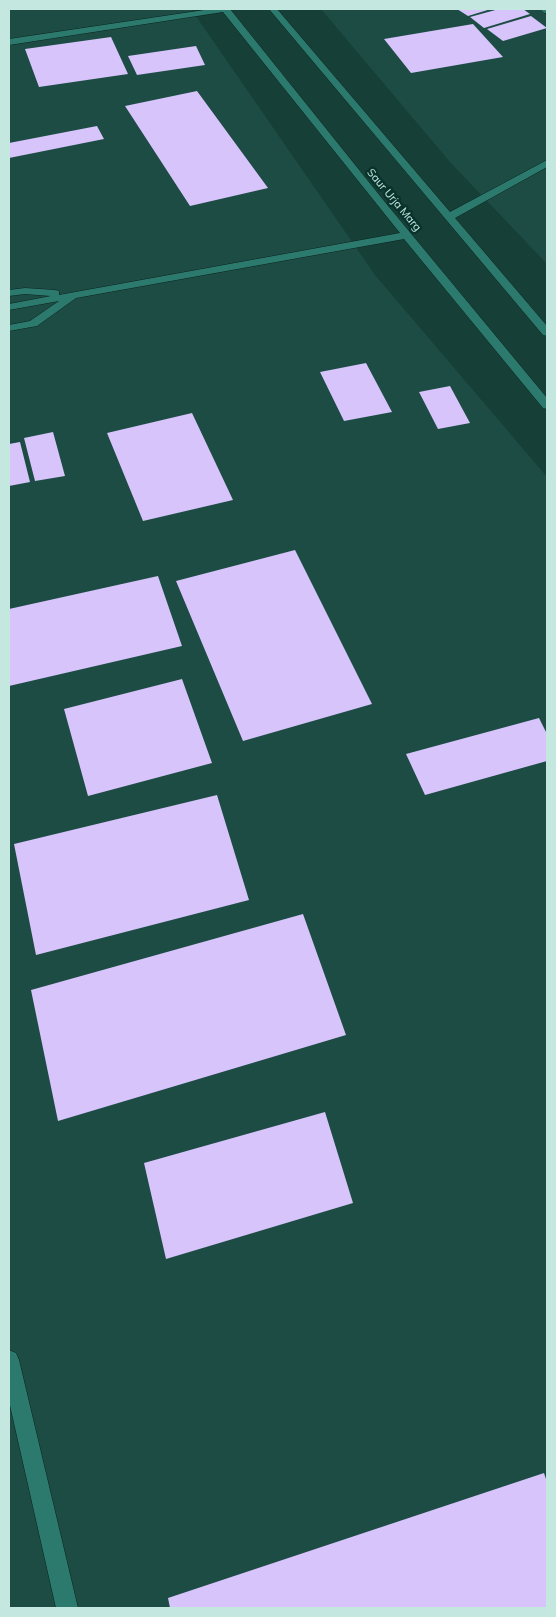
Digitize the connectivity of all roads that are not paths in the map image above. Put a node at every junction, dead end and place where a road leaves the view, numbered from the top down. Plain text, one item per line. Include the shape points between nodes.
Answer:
1 (226, 9) edge
2 (273, 9) edge
3 (9, 42) edge
4 (547, 164) edge
5 (449, 217) junction
6 (407, 235) junction
7 (9, 293) edge
8 (77, 295) junction
9 (9, 307) edge
10 (9, 328) edge
11 (547, 333) edge
12 (547, 405) edge
13 (9, 1360) edge
14 (67, 1608) edge

1 - 3 street
1 - 6 street, Saur Urja Marg
2 - 5 street
4 - 5 street
5 - 11 street
6 - 8 street
6 - 12 street, Saur Urja Marg
7 - 8 street via 25,290
8 - 9 street
8 - 10 street via 32,324
13 - 14 street

